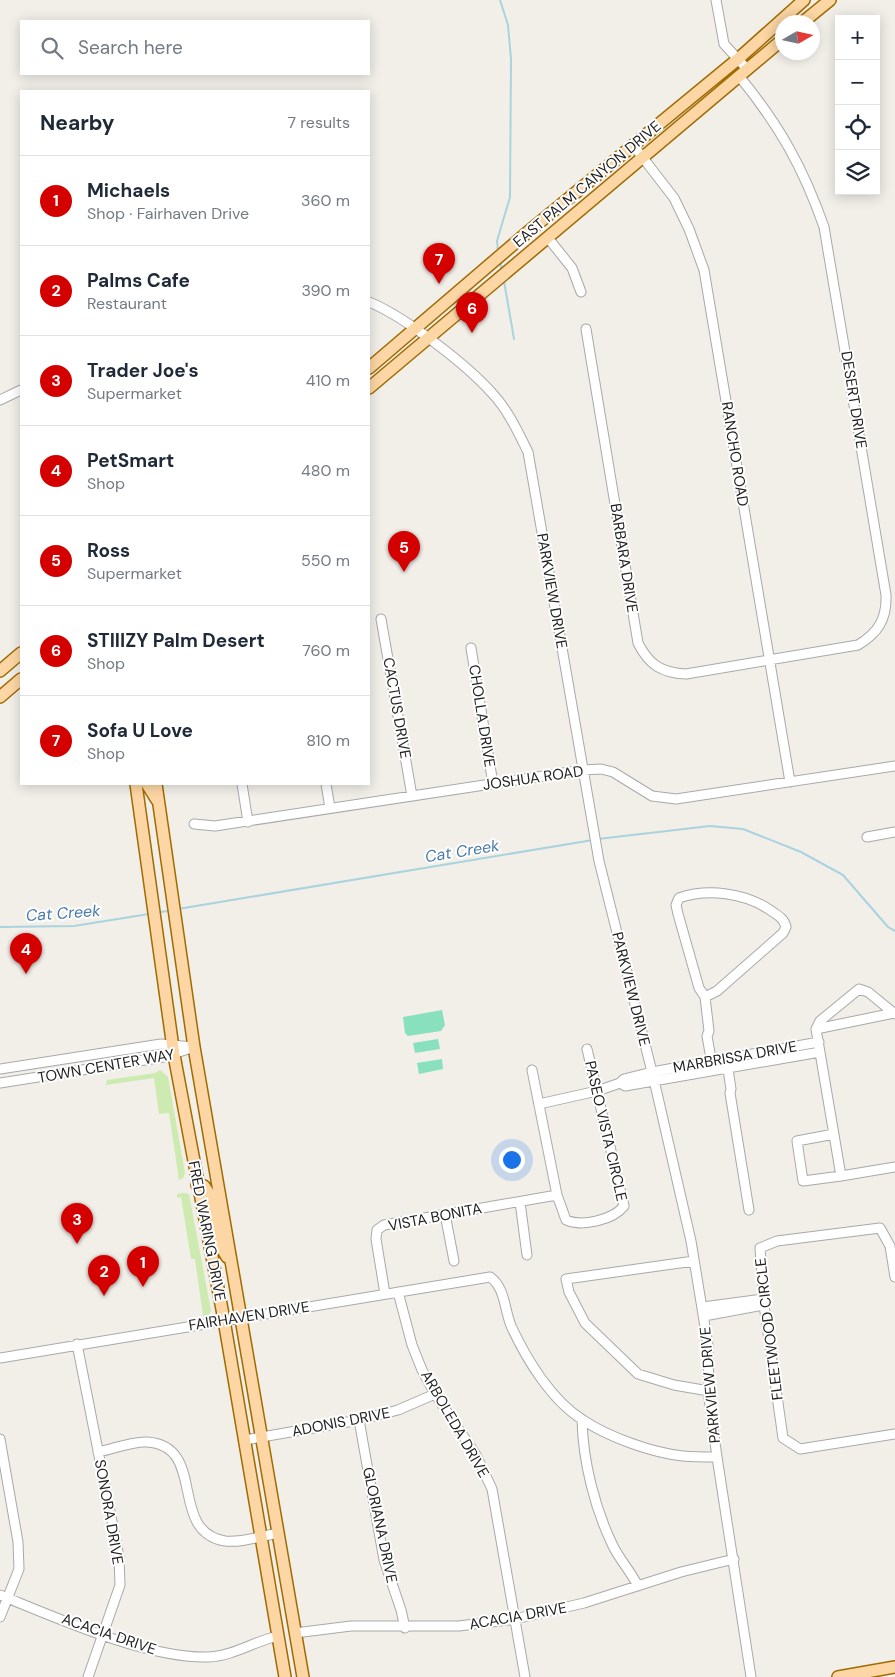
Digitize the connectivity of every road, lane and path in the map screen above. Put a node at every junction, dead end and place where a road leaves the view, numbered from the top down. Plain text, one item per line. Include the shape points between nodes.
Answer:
1 (716, 0) edge
2 (804, 0) edge
3 (830, 0) edge
4 (812, 15) edge
5 (775, 46) edge
6 (738, 59) junction
7 (743, 73) junction
8 (633, 145) junction
9 (642, 158) junction
10 (544, 241) junction
11 (581, 292) dead end
12 (370, 302) edge
13 (586, 329) dead end
14 (415, 330) junction
15 (428, 339) junction
16 (370, 367) edge
17 (370, 387) edge
18 (20, 390) edge
19 (0, 400) edge
20 (381, 619) dead end
21 (471, 648) dead end
22 (20, 654) edge
23 (769, 660) junction
24 (0, 671) edge
25 (20, 680) edge
26 (0, 697) edge
27 (895, 766) edge
28 (582, 770) junction
29 (790, 782) junction
30 (493, 784) junction
31 (136, 785) edge
32 (147, 785) edge
33 (156, 785) edge
34 (242, 785) edge
35 (326, 785) edge
36 (412, 796) junction
37 (159, 803) junction
38 (330, 808) junction
39 (248, 822) junction
40 (194, 824) dead end
41 (895, 832) edge
42 (867, 837) dead end
43 (705, 997) junction
44 (895, 1014) edge
45 (816, 1029) junction
46 (194, 1047) junction
47 (819, 1047) junction
48 (587, 1049) dead end
49 (174, 1050) junction
50 (795, 1051) junction
51 (764, 1057) junction
52 (720, 1065) junction
53 (0, 1069) edge
54 (532, 1070) dead end
55 (653, 1076) junction
56 (0, 1083) edge
57 (597, 1091) junction
58 (539, 1104) junction
59 (834, 1134) junction
60 (895, 1167) edge
61 (840, 1176) junction
62 (197, 1185) junction
63 (557, 1195) junction
64 (520, 1202) junction
65 (749, 1210) dead end
66 (445, 1214) junction
67 (527, 1255) dead end
68 (694, 1261) junction
69 (454, 1262) dead end
70 (233, 1268) junction
71 (895, 1277) edge
72 (398, 1292) junction
73 (385, 1294) junction
74 (763, 1302) junction
75 (703, 1311) junction
76 (242, 1317) junction
77 (224, 1320) junction
78 (77, 1344) junction
79 (0, 1358) edge
80 (709, 1391) junction
81 (435, 1394) junction
82 (359, 1420) junction
83 (582, 1420) junction
84 (895, 1434) edge
85 (261, 1437) junction
86 (0, 1439) edge
87 (245, 1440) junction
88 (98, 1452) junction
89 (717, 1457) junction
90 (278, 1533) junction
91 (262, 1536) junction
92 (734, 1559) junction
93 (268, 1574) junction
94 (638, 1586) junction
95 (3, 1596) edge
96 (0, 1617) edge
97 (515, 1619) junction
98 (404, 1628) junction
99 (295, 1632) junction
100 (105, 1634) junction
101 (278, 1636) junction
102 (895, 1667) edge
103 (88, 1677) edge
104 (285, 1677) edge
105 (298, 1677) edge
106 (303, 1677) edge
107 (525, 1677) edge
108 (751, 1677) edge
109 (838, 1677) edge

1 - 6 street, DESERT DRIVE via 724,44
2 - 6 main road, EAST PALM CANYON DRIVE
3 - 4 main road
5 - 7 main road, EAST PALM CANYON DRIVE
6 - 7 street, DESERT DRIVE
6 - 8 main road, EAST PALM CANYON DRIVE
7 - 9 main road, EAST PALM CANYON DRIVE
7 - 23 street, DESERT DRIVE via 794,153 824,227 887,610 881,625 870,638 858,645
8 - 9 street, RANCHO ROAD
8 - 14 main road, EAST PALM CANYON DRIVE
9 - 10 main road, EAST PALM CANYON DRIVE
9 - 23 street, RANCHO ROAD via 677,204 704,270
10 - 11 street via 572,268
10 - 15 main road, EAST PALM CANYON DRIVE
12 - 14 street, PARKVIEW DRIVE via 387,309
13 - 23 street, BARBARA DRIVE via 638,643 645,656 656,667 672,674
14 - 15 street, PARKVIEW DRIVE
14 - 16 main road, EAST PALM CANYON DRIVE
15 - 17 main road, EAST PALM CANYON DRIVE
15 - 28 street, PARKVIEW DRIVE via 493,393 528,452
18 - 19 street
20 - 36 street, CACTUS DRIVE
21 - 30 street, CHOLLA DRIVE
22 - 24 main road
23 - 29 street, RANCHO ROAD
25 - 26 main road
27 - 29 street, JOSHUA ROAD
28 - 29 street, JOSHUA ROAD via 613,772 652,796 670,799
28 - 30 street, JOSHUA ROAD
28 - 55 street, PARKVIEW DRIVE via 598,861
30 - 36 street, JOSHUA ROAD
31 - 49 main road, FRED WARING DRIVE
32 - 37 main road
33 - 37 main road, FRED WARING DRIVE
34 - 39 street
35 - 38 street
36 - 38 street, JOSHUA ROAD
37 - 46 main road, FRED WARING DRIVE
38 - 39 street, JOSHUA ROAD
39 - 40 street, JOSHUA ROAD via 215,826
41 - 42 street
43 - 43 street via 717,991 784,933 786,927 781,918 747,898 728,894 679,898 676,905 678,914 699,988
43 - 52 street via 712,1047
44 - 45 street
44 - 45 street via 868,992 859,989 820,1021
45 - 47 street
46 - 49 street, TOWN CENTER WAY
46 - 70 main road, FRED WARING DRIVE
47 - 50 street, MARBRISSA DRIVE
47 - 59 street
48 - 57 street, PASEO VISTA CIRCLE
49 - 53 street, TOWN CENTER WAY
49 - 56 street, TOWN CENTER WAY
49 - 62 main road, FRED WARING DRIVE
50 - 51 street, MARBRISSA DRIVE
50 - 51 street, MARBRISSA DRIVE via 775,1059
51 - 52 street, MARBRISSA DRIVE
52 - 55 street, MARBRISSA DRIVE
52 - 65 street via 730,1093
54 - 58 street, PASEO VISTA CIRCLE
55 - 57 street, MARBRISSA DRIVE
55 - 68 street, PARKVIEW DRIVE
57 - 58 street, MARBRISSA DRIVE
57 - 63 street, PASEO VISTA CIRCLE via 624,1206 620,1212 607,1218 575,1224 566,1220
58 - 63 street, PASEO VISTA CIRCLE
59 - 61 street
59 - 61 street via 797,1141 803,1181
60 - 61 street
62 - 70 main road via 204,1186 208,1192 220,1245
62 - 77 main road, FRED WARING DRIVE
63 - 64 street, VISTA BONITA
64 - 66 street, VISTA BONITA
64 - 67 street
66 - 69 street
66 - 73 street, VISTA BONITA via 384,1225 377,1230
68 - 75 street, PARKVIEW DRIVE
68 - 80 street via 566,1279 585,1323 638,1374
70 - 76 main road, FRED WARING DRIVE
71 - 74 street, FLEETWOOD CIRCLE via 890,1246 880,1228 777,1241 760,1248
72 - 73 street, FAIRHAVEN DRIVE
72 - 81 street, ARBOLEDA DRIVE via 412,1345
72 - 83 street, FAIRHAVEN DRIVE via 490,1277 501,1289 511,1325 526,1356 559,1398
73 - 76 street, FAIRHAVEN DRIVE
74 - 75 street
74 - 84 street, FLEETWOOD CIRCLE via 783,1438 800,1449
75 - 80 street, PARKVIEW DRIVE
76 - 77 street, FAIRHAVEN DRIVE
76 - 85 main road, FRED WARING DRIVE
77 - 78 street, FAIRHAVEN DRIVE
77 - 87 main road, FRED WARING DRIVE
78 - 79 street, FAIRHAVEN DRIVE
78 - 88 street, SONORA DRIVE
80 - 89 street, PARKVIEW DRIVE
81 - 82 street, ADONIS DRIVE via 398,1410
81 - 97 street, ARBOLEDA DRIVE via 476,1455 492,1489
82 - 85 street, ADONIS DRIVE
82 - 98 street, GLORIANA DRIVE via 384,1560
83 - 89 street via 637,1445 682,1456
83 - 94 street via 582,1440 599,1512 614,1548
85 - 87 street, ADONIS DRIVE
85 - 90 main road, FRED WARING DRIVE
86 - 95 street via 18,1542 19,1569
87 - 91 main road, FRED WARING DRIVE
88 - 91 street via 147,1442 168,1449 184,1472 193,1518 203,1532 226,1541
88 - 100 street, SONORA DRIVE via 119,1557 120,1585
89 - 92 street, PARKVIEW DRIVE
90 - 91 street
90 - 99 main road, FRED WARING DRIVE
91 - 93 main road, FRED WARING DRIVE
92 - 94 street, ACACIA DRIVE
92 - 108 street, PARKVIEW DRIVE
93 - 99 main road via 279,1597 284,1624
93 - 101 main road, FRED WARING DRIVE
94 - 97 street, ACACIA DRIVE via 576,1606
95 - 96 street
95 - 100 street, ACACIA DRIVE
97 - 98 street, ACACIA DRIVE
97 - 107 street, ARBOLEDA DRIVE
98 - 99 street, ACACIA DRIVE via 350,1626
99 - 106 main road, FRED WARING DRIVE
100 - 101 street, ACACIA DRIVE via 159,1652 210,1657
100 - 103 street, SONORA DRIVE
101 - 104 main road, FRED WARING DRIVE
101 - 105 main road via 289,1644
102 - 109 main road

